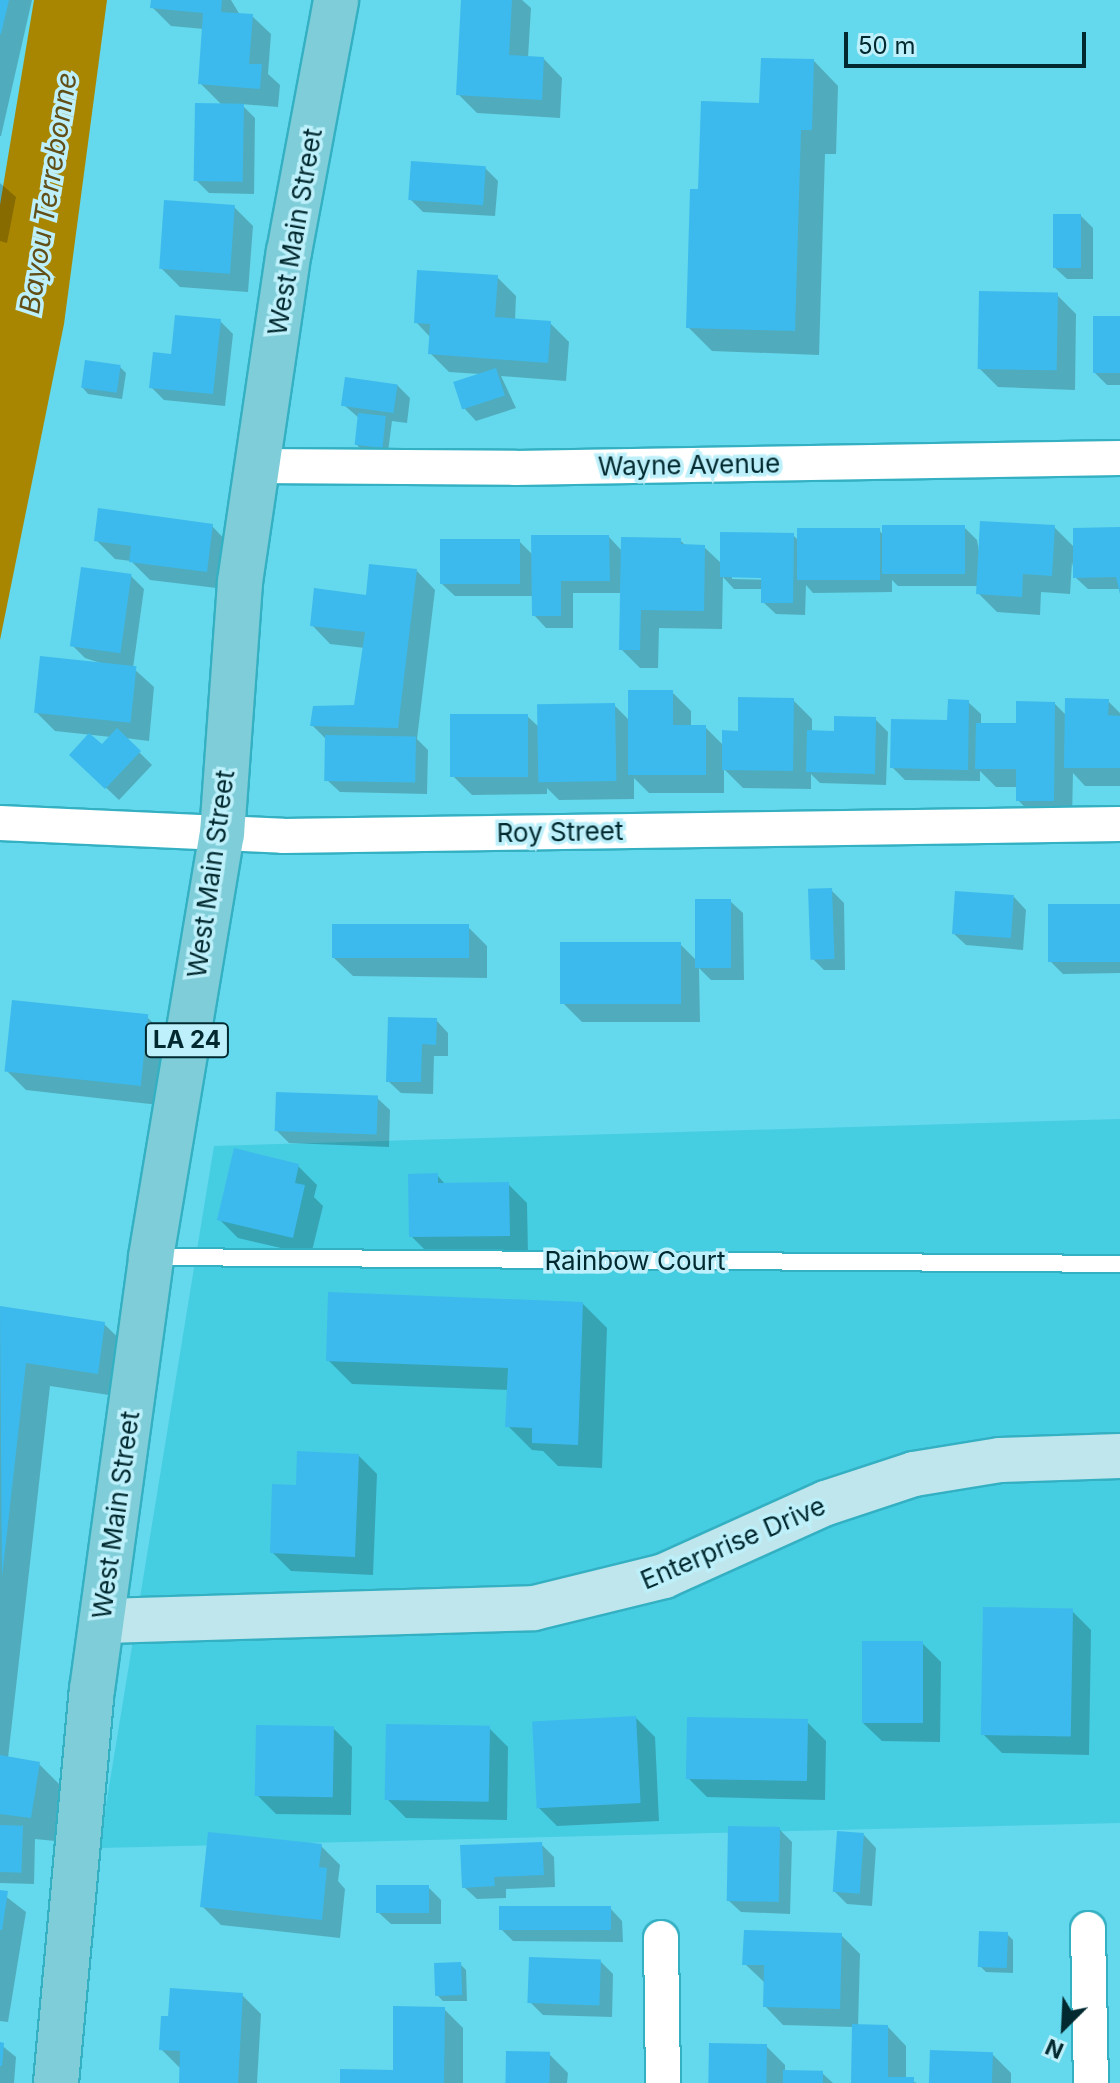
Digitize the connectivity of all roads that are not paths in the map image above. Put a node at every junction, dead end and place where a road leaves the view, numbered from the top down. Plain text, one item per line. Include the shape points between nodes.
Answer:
1 (336, 0) edge
2 (1120, 458) edge
3 (257, 466) junction
4 (8, 824) edge
5 (1120, 824) edge
6 (222, 834) junction
7 (151, 1257) junction
8 (1120, 1264) edge
9 (1120, 1456) edge
10 (102, 1621) junction
11 (1088, 1929) dead end
12 (661, 1938) dead end
13 (56, 2083) edge
14 (663, 2083) edge
15 (1091, 2083) edge

1 - 3 main road, West Main Street / LA 24 via 289,252
2 - 3 street, Wayne Avenue via 515,468
3 - 6 main road, West Main Street / LA 24 via 240,582
4 - 6 street, Roy Street
5 - 6 street, Roy Street
6 - 7 main road, West Main Street / LA 24
7 - 8 lane, Rainbow Court
7 - 10 main road, West Main Street / LA 24
9 - 10 street, Enterprise Drive via 1000,1460 914,1474 826,1503 664,1576 547,1606 490,1613
10 - 13 main road, West Main Street / LA 24 via 70,1899
11 - 15 street
12 - 14 street

